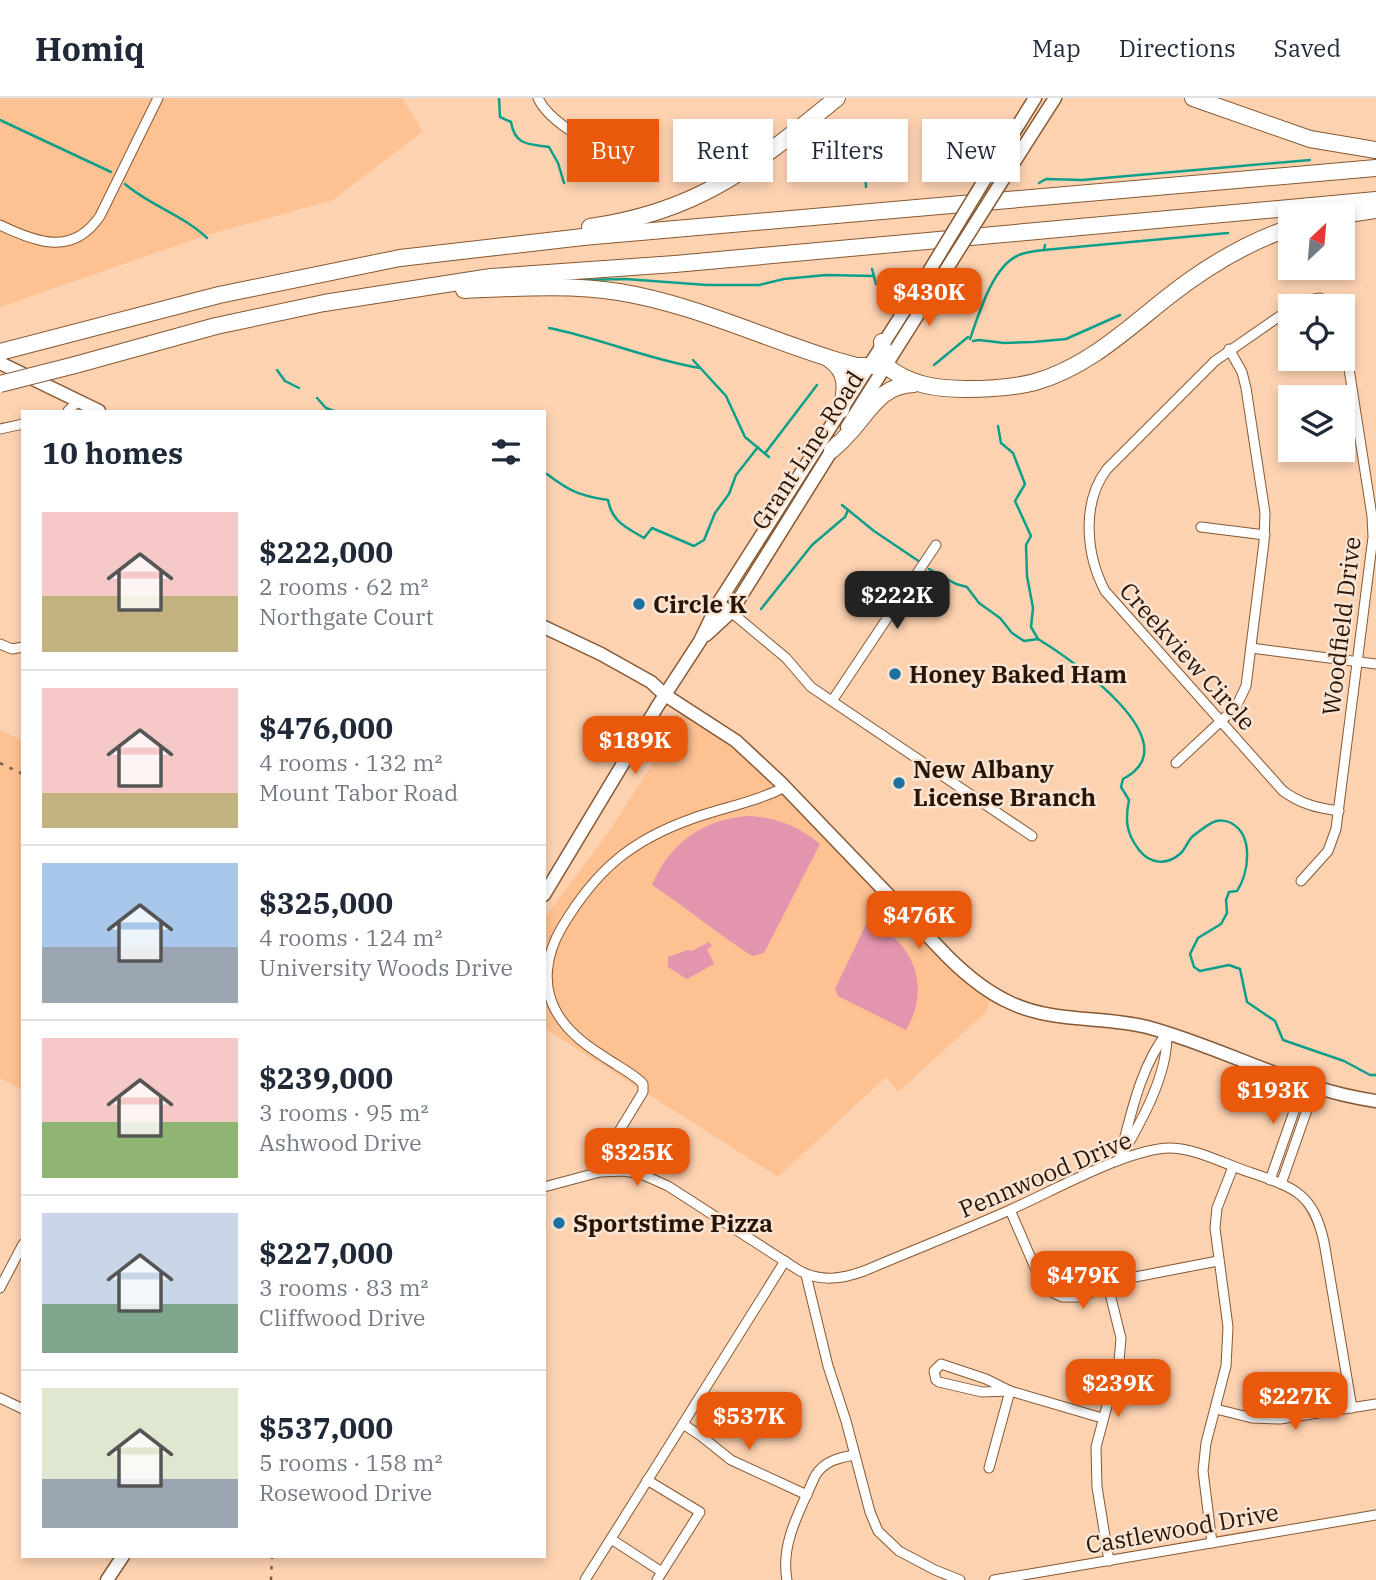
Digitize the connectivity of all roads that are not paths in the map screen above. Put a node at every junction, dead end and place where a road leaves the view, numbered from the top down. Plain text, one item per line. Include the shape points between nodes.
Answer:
1 (158, 98) edge
2 (538, 98) edge
3 (838, 98) edge
4 (1035, 98) edge
5 (1055, 98) edge
6 (1193, 98) edge
7 (567, 127) edge
8 (1376, 150) edge
9 (1376, 168) edge
10 (1376, 200) edge
11 (1376, 210) edge
12 (1355, 213) edge
13 (0, 225) edge
14 (1278, 233) edge
15 (460, 251) junction
16 (384, 293) junction
17 (1278, 317) edge
18 (882, 342) joint
19 (1229, 349) junction
20 (0, 352) edge
21 (821, 356) junction
22 (0, 363) edge
23 (878, 366) junction
24 (1349, 371) edge
25 (0, 384) edge
26 (915, 384) junction
27 (78, 401) junction
28 (69, 410) edge
29 (97, 410) edge
30 (841, 410) junction
31 (21, 424) edge
32 (0, 429) edge
33 (832, 450) junction
34 (1201, 527) dead end
35 (1265, 535) junction
36 (936, 545) dead end
37 (719, 602) junction
38 (731, 612) junction
39 (546, 628) edge
40 (700, 641) junction
41 (0, 644) edge
42 (21, 647) edge
43 (1251, 648) junction
44 (1356, 662) junction
45 (1376, 664) edge
46 (665, 695) junction
47 (832, 701) junction
48 (1220, 721) junction
49 (1175, 762) dead end
50 (785, 787) junction
51 (1339, 811) junction
52 (1032, 836) dead end
53 (1301, 881) dead end
54 (546, 892) edge
55 (1167, 1033) junction
56 (1309, 1085) junction
57 (1376, 1101) edge
58 (1119, 1160) junction
59 (1233, 1167) junction
60 (600, 1172) junction
61 (1270, 1180) junction
62 (1280, 1184) junction
63 (546, 1187) edge
64 (1010, 1210) junction
65 (21, 1248) edge
66 (785, 1261) junction
67 (1218, 1261) junction
68 (806, 1275) junction
69 (1108, 1286) junction
70 (0, 1288) edge
71 (1010, 1391) junction
72 (0, 1398) edge
73 (1376, 1404) edge
74 (21, 1408) edge
75 (1352, 1408) junction
76 (1216, 1409) junction
77 (1102, 1418) junction
78 (683, 1424) junction
79 (854, 1455) junction
80 (989, 1468) dead end
81 (648, 1480) junction
82 (807, 1495) junction
83 (1376, 1515) edge
84 (611, 1539) junction
85 (1212, 1543) junction
86 (122, 1558) edge
87 (1109, 1561) junction
88 (659, 1576) edge
89 (107, 1580) edge
90 (585, 1580) edge
91 (787, 1580) edge
92 (960, 1580) edge
93 (994, 1580) edge

1 - 13 street via 100,216 87,231 50,242
2 - 7 street
3 - 15 highway via 759,160 693,199 645,217
4 - 18 main road, bridge
5 - 23 main road, Grant Line Road, bridge via 944,273
6 - 8 highway via 1310,139
9 - 15 highway
10 - 16 highway via 491,277
11 - 12 highway
14 - 26 highway via 1204,269 1107,346 1055,375 1002,389
15 - 20 highway via 400,258 219,295
16 - 21 highway via 619,292 663,302
16 - 25 highway, bridge via 202,329
17 - 19 street, Creekview Circle
18 - 23 highway
19 - 35 street via 1246,388 1263,492
19 - 48 street, Creekview Circle via 1107,469 1093,494 1090,523 1093,563 1105,591
21 - 23 highway via 856,366
21 - 30 highway via 838,366 845,377
22 - 27 main road
23 - 26 highway
23 - 30 main road, Grant Line Road
23 - 33 main road, Grant Line Road
24 - 44 street, Woodfield Drive via 1373,527
26 - 33 highway via 901,384 883,393
27 - 28 street
27 - 29 main road
30 - 37 main road, Grant Line Road
31 - 32 street
33 - 38 main road, Grant Line Road
34 - 35 street
35 - 43 street
36 - 47 street
37 - 38 street
37 - 40 main road, Grant Line Road
38 - 40 main road, Grant Line Road
38 - 47 street
39 - 46 main road via 651,682
40 - 46 main road, Grant Line Road
41 - 42 street
43 - 44 street
43 - 48 street via 1244,694
44 - 45 street
44 - 51 street, Woodfield Drive
46 - 50 main road via 736,741
46 - 54 main road, Grant Line Road
47 - 52 street
48 - 49 street
48 - 51 street, Creekview Circle via 1283,791 1311,807
50 - 55 main road via 947,956 986,989 1041,1014 1126,1023
50 - 60 street via 764,798 678,824 626,851 578,899 551,948 548,986 560,1018 577,1037 643,1084 643,1092 601,1161
51 - 53 street, Woodfield Drive via 1328,851
55 - 56 main road
55 - 58 street via 1155,1048
56 - 57 main road
56 - 61 street
56 - 62 street
58 - 59 street, Pennwood Drive via 1170,1148
58 - 64 street, Pennwood Drive
59 - 61 street, Pennwood Drive
59 - 67 street via 1217,1208 1214,1235
60 - 63 street
60 - 66 street via 641,1174 668,1186
61 - 62 street, Pennwood Drive
62 - 75 street, Pennwood Drive via 1301,1195 1319,1223
64 - 68 street, Pennwood Drive via 855,1274 828,1279
64 - 69 street via 1049,1291 1069,1298
65 - 70 street
66 - 68 street
66 - 78 street
67 - 69 street
67 - 76 street via 1228,1327 1226,1366
68 - 79 street
69 - 77 street via 1121,1338
71 - 71 street via 982,1392 939,1382 934,1371 946,1364
71 - 77 street
71 - 80 street
72 - 74 street
73 - 75 street
75 - 76 street via 1261,1419
76 - 85 street via 1203,1471
77 - 87 street via 1096,1471
78 - 81 street
78 - 82 street via 731,1460
79 - 82 street via 820,1468
79 - 92 street via 870,1512 884,1539
81 - 84 street
81 - 88 street via 700,1512
82 - 91 street via 786,1546
83 - 85 street, Castlewood Drive
84 - 88 street
84 - 90 street
85 - 87 street, Castlewood Drive
86 - 89 main road
87 - 93 street, Castlewood Drive

